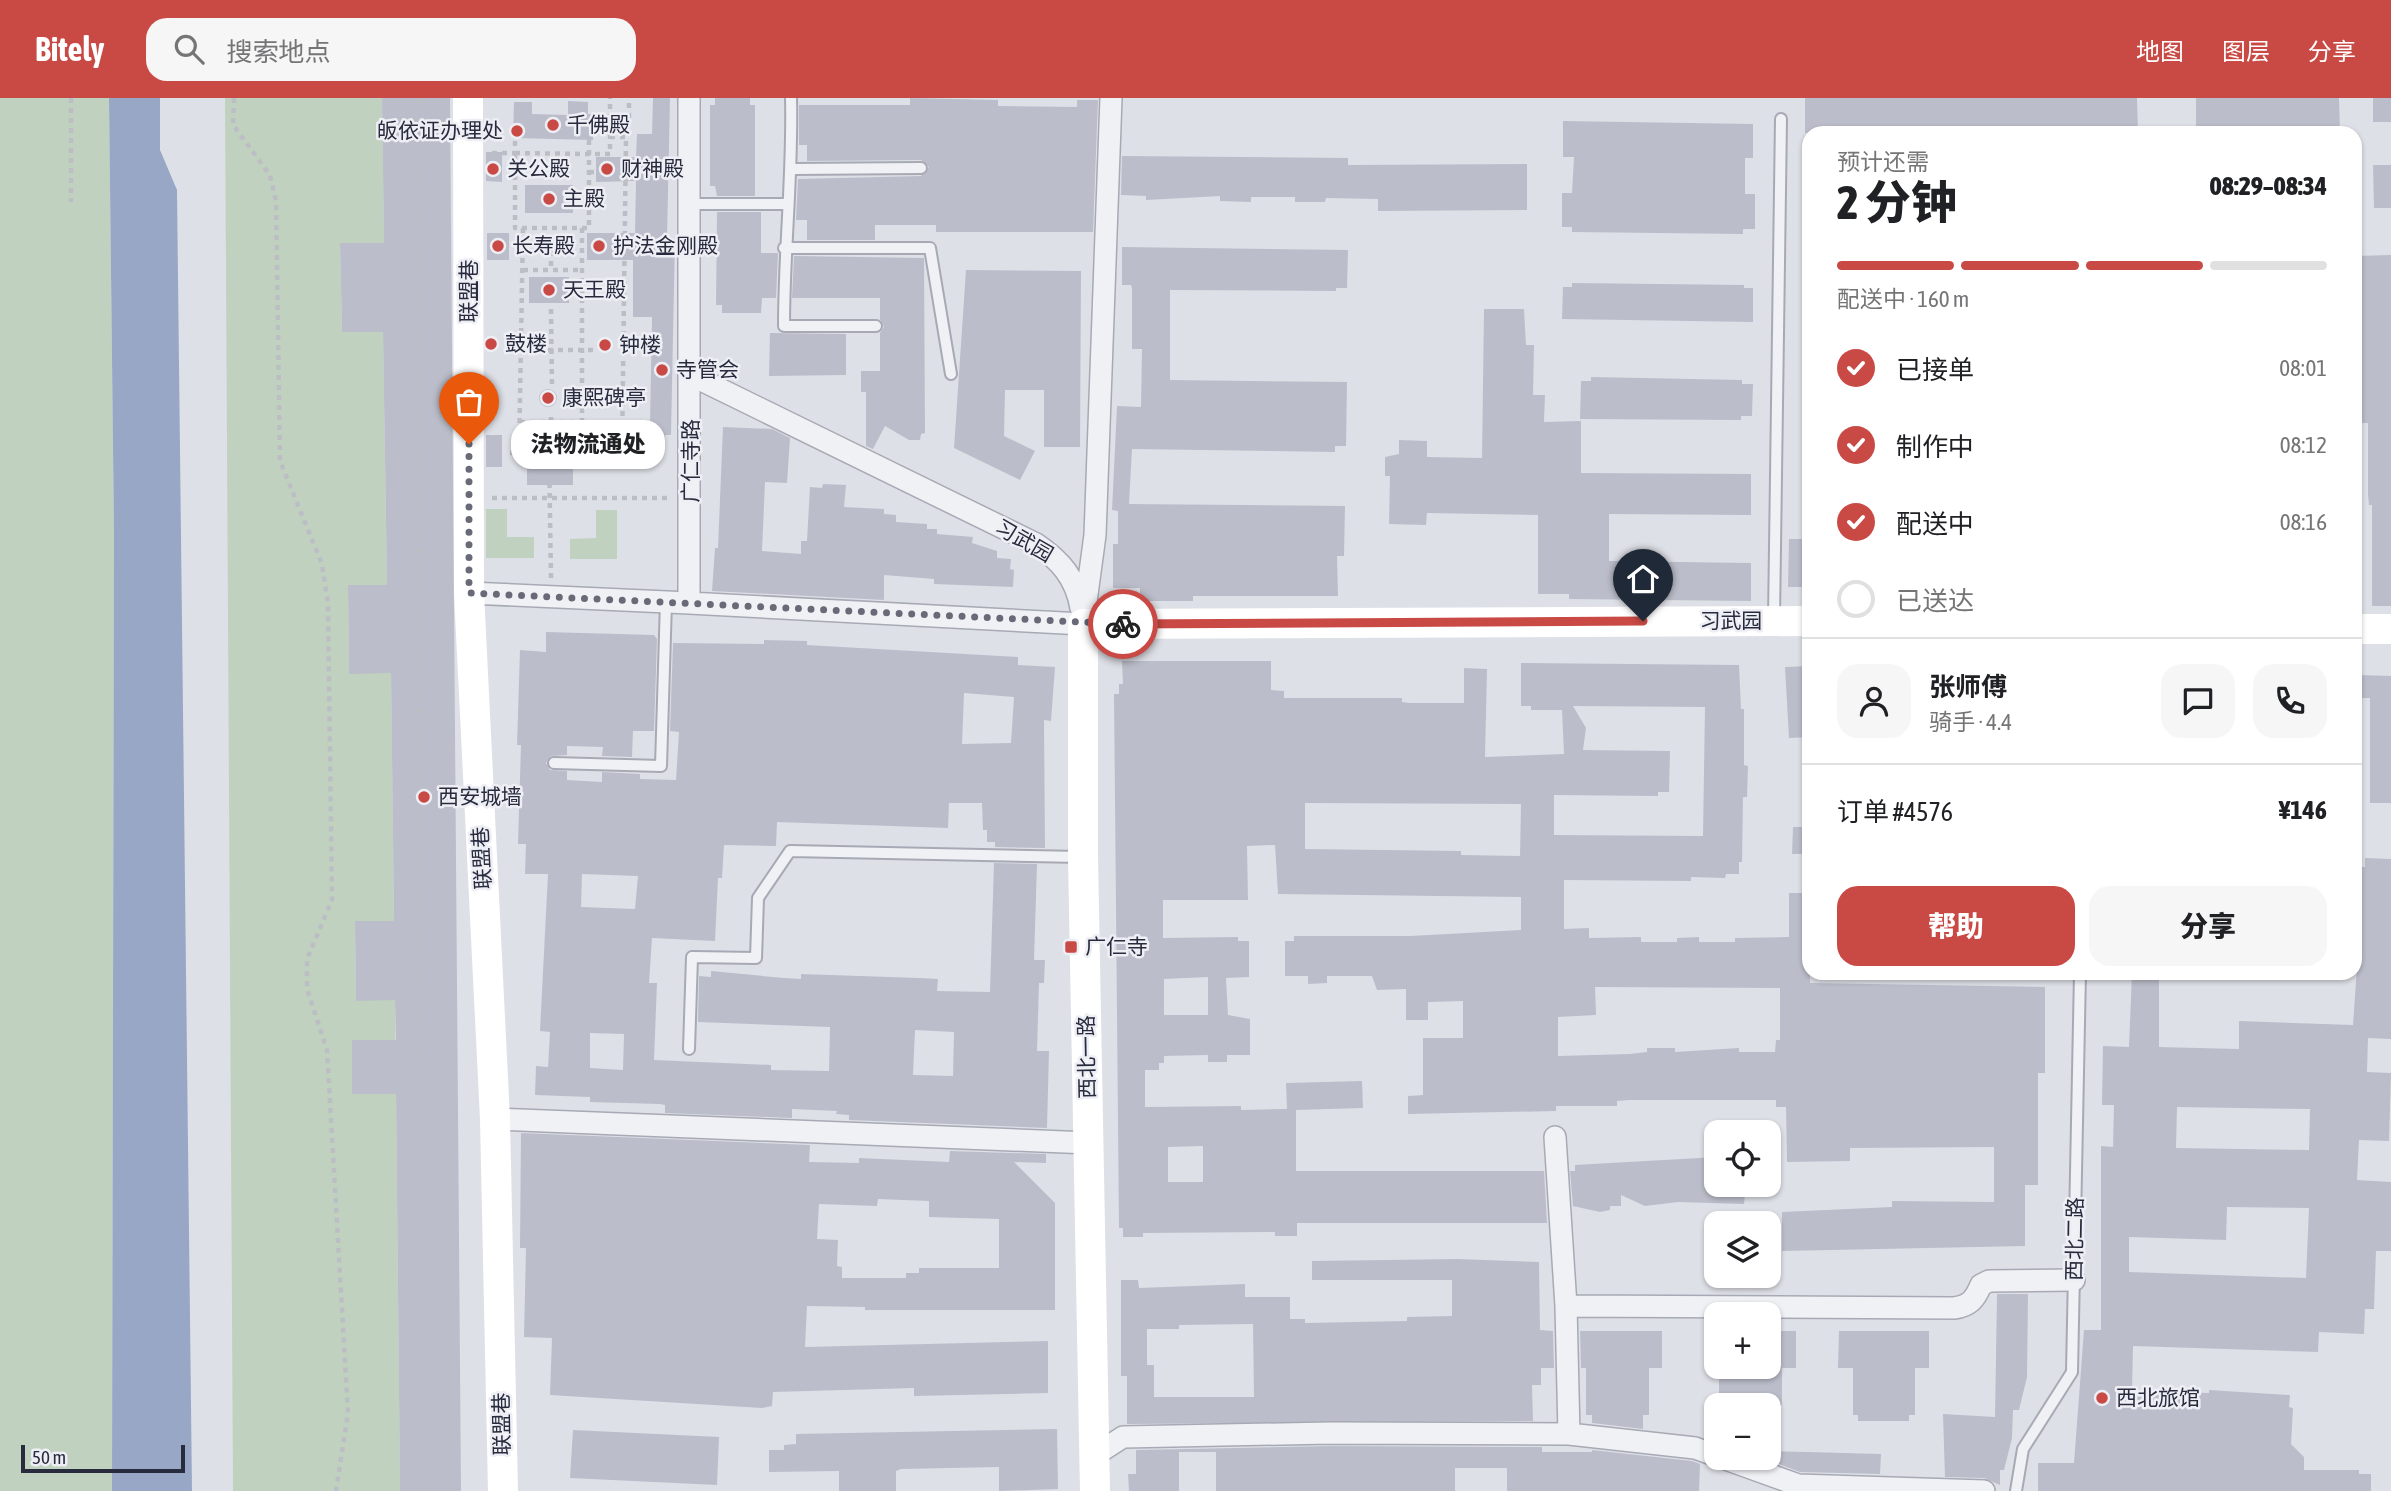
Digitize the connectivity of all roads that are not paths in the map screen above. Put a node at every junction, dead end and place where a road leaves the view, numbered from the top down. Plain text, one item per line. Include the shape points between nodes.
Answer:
1 (468, 98) edge
2 (689, 98) edge
3 (791, 98) edge
4 (1111, 98) edge
5 (1781, 120) dead end
6 (793, 169) junction
7 (921, 169) dead end
8 (689, 204) junction
9 (786, 204) junction
10 (784, 248) junction
11 (876, 326) dead end
12 (951, 374) dead end
13 (691, 375) junction
14 (469, 593) junction
15 (666, 602) junction
16 (689, 603) junction
17 (1774, 621) junction
18 (1802, 621) edge
19 (1083, 624) junction
20 (2362, 629) edge
21 (2391, 629) edge
22 (554, 763) dead end
23 (1083, 857) junction
24 (2080, 980) edge
25 (689, 1049) dead end
26 (495, 1119) junction
27 (1555, 1137) dead end
28 (1089, 1143) junction
29 (2074, 1280) junction
30 (1566, 1306) junction
31 (1569, 1434) junction
32 (1704, 1451) edge
33 (1095, 1455) junction
34 (1756, 1470) edge
35 (503, 1491) edge
36 (1095, 1491) edge
37 (1984, 1491) edge
38 (2017, 1491) edge

1 - 14 street, 联盟巷
2 - 8 street, 广仁寺路
3 - 6 lane
4 - 19 street via 1095,535
5 - 17 lane
6 - 7 lane
6 - 9 lane
8 - 9 lane
8 - 13 street, 广仁寺路
9 - 10 lane
10 - 11 lane via 784,326
10 - 12 lane via 930,248
13 - 16 street, 广仁寺路
13 - 19 street, 习武园 via 1036,544 1062,564 1072,580
14 - 15 street
14 - 26 street, 联盟巷
15 - 16 street
15 - 22 lane via 661,766
16 - 19 street
17 - 18 street, 习武园
17 - 19 street, 习武园
19 - 23 street, 西北一路
20 - 21 street
23 - 25 lane via 790,851 758,898 756,958 692,957
23 - 28 street, 西北一路
24 - 29 lane, 西北二路
26 - 28 street
26 - 35 street, 联盟巷
27 - 30 street
28 - 33 street, 西北一路
29 - 30 street via 1989,1281 1980,1285 1973,1301 1954,1308
29 - 38 lane, 西北二路 via 2072,1372 2023,1449
30 - 31 street
31 - 32 street
31 - 33 street via 1123,1437
33 - 36 street, 西北一路
34 - 37 street via 1798,1485

